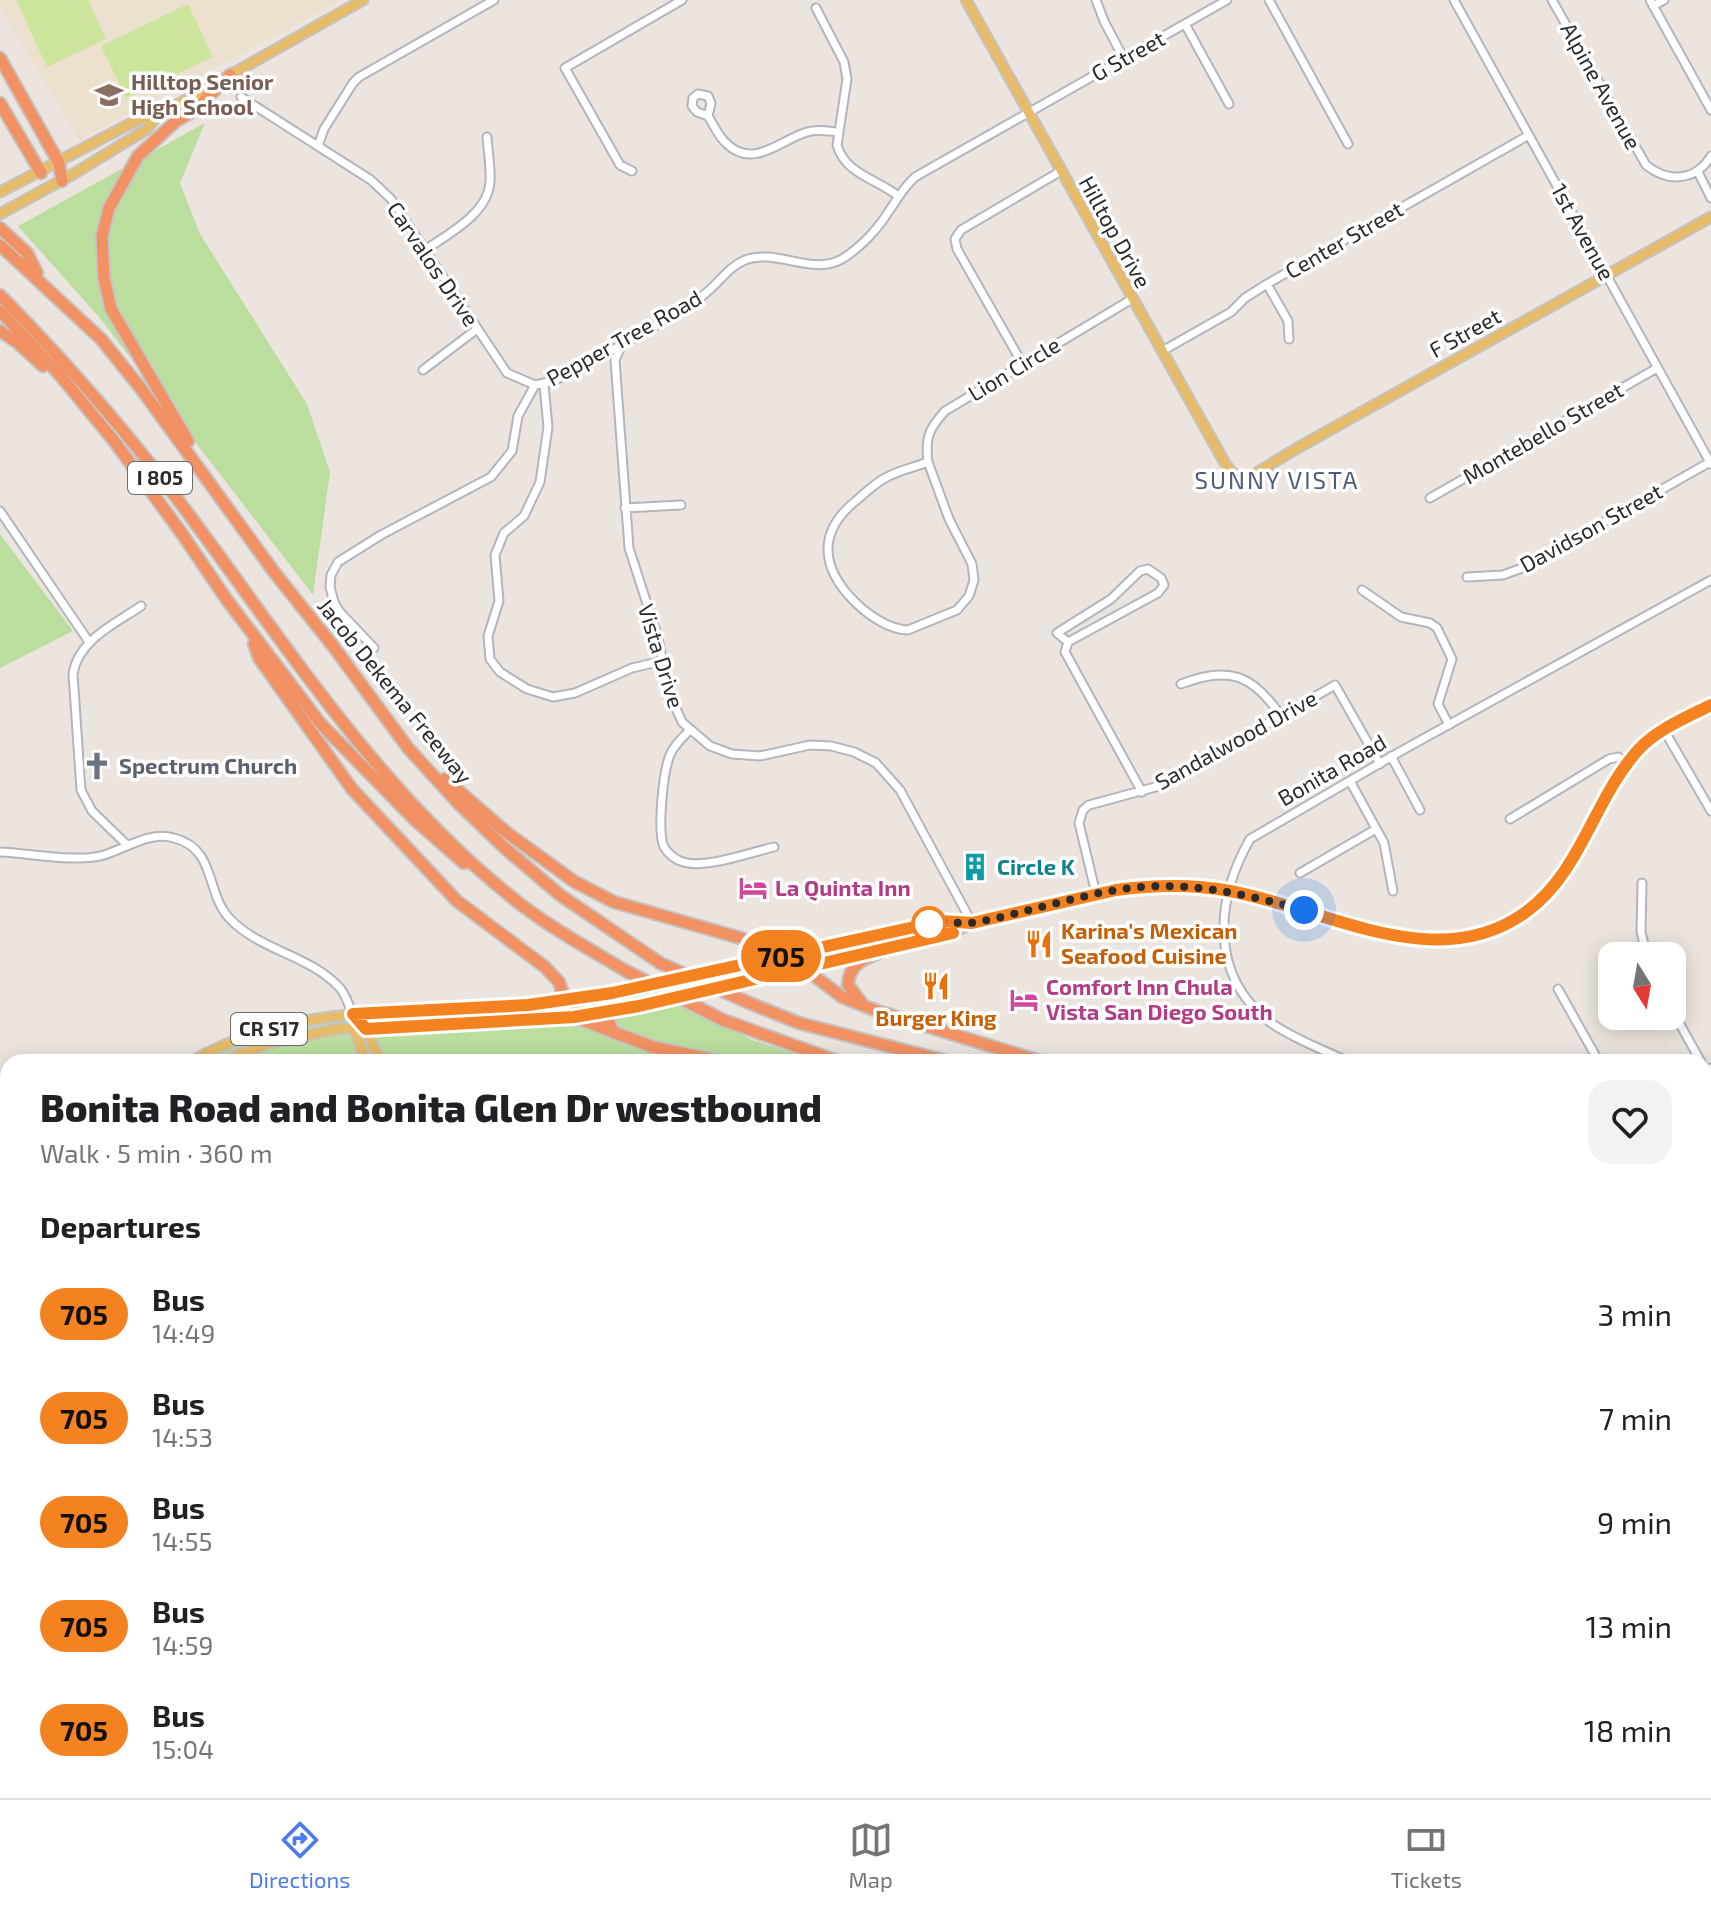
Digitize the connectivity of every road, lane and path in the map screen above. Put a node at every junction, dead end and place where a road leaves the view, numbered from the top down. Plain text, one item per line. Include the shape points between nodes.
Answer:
1 (363, 0) edge
2 (471, 0) edge
3 (494, 0) edge
4 (682, 0) edge
5 (966, 0) edge
6 (1096, 0) edge
7 (1227, 0) edge
8 (1269, 0) edge
9 (1454, 0) edge
10 (1552, 0) edge
11 (1664, 0) edge
12 (1651, 3) edge
13 (667, 4) edge
14 (816, 8) dead end
15 (477, 10) junction
16 (1185, 24) junction
17 (0, 58) edge
18 (1124, 59) junction
19 (230, 75) junction
20 (241, 97) dead end
21 (0, 103) edge
22 (1229, 104) dead end
23 (1711, 110) edge
24 (1028, 113) junction
25 (708, 116) dead end
26 (156, 117) junction
27 (838, 132) junction
28 (1529, 135) junction
29 (487, 137) dead end
30 (1348, 144) dead end
31 (318, 146) junction
32 (1711, 156) edge
33 (59, 163) junction
34 (632, 171) dead end
35 (1061, 171) junction
36 (1698, 172) junction
37 (41, 173) junction
38 (62, 181) junction
39 (0, 192) edge
40 (898, 196) junction
41 (1711, 198) edge
42 (0, 214) edge
43 (1711, 217) edge
44 (0, 228) edge
45 (0, 245) edge
46 (425, 250) junction
47 (1607, 275) junction
48 (41, 281) junction
49 (1267, 284) junction
50 (0, 295) edge
51 (1132, 299) junction
52 (0, 311) edge
53 (477, 329) junction
54 (0, 331) edge
55 (1289, 339) dead end
56 (623, 342) junction
57 (1164, 350) junction
58 (1022, 363) junction
59 (1657, 368) junction
60 (423, 370) dead end
61 (540, 385) junction
62 (91, 414) junction
63 (928, 462) junction
64 (1710, 463) edge
65 (1237, 478) joint
66 (217, 490) junction
67 (1430, 498) dead end
68 (681, 505) dead end
69 (625, 508) junction
70 (0, 511) edge
71 (1467, 577) dead end
72 (1711, 580) edge
73 (1362, 590) dead end
74 (141, 606) dead end
75 (248, 629) junction
76 (89, 642) junction
77 (1068, 642) junction
78 (374, 648) dead end
79 (662, 661) junction
80 (1181, 684) dead end
81 (1711, 705) edge
82 (1281, 716) junction
83 (1449, 725) junction
84 (1664, 730) junction
85 (689, 731) junction
86 (408, 748) junction
87 (1391, 756) junction
88 (1380, 764) junction
89 (1626, 764) junction
90 (1350, 781) junction
91 (1142, 792) junction
92 (1420, 810) dead end
93 (1711, 811) edge
94 (1510, 819) dead end
95 (1376, 829) junction
96 (127, 845) junction
97 (774, 847) dead end
98 (0, 852) edge
99 (1300, 873) dead end
100 (1642, 883) dead end
101 (1230, 891) junction
102 (1393, 891) dead end
103 (507, 894) junction
104 (1096, 894) junction
105 (972, 923) junction
106 (750, 939) junction
107 (1644, 942) edge
108 (885, 950) junction
109 (788, 954) junction
110 (764, 960) junction
111 (807, 968) junction
112 (754, 979) junction
113 (1558, 989) dead end
114 (623, 991) junction
115 (565, 1000) junction
116 (864, 1006) junction
117 (606, 1011) junction
118 (353, 1014) junction
119 (590, 1014) junction
120 (574, 1017) junction
121 (354, 1029) junction
122 (366, 1029) junction
123 (1683, 1030) edge
124 (614, 1033) junction
125 (208, 1054) edge
126 (241, 1054) edge
127 (362, 1054) edge
128 (377, 1054) edge
129 (686, 1054) edge
130 (818, 1054) edge
131 (919, 1054) edge
132 (1017, 1054) edge
133 (1333, 1054) edge
134 (1595, 1054) edge
135 (1697, 1054) edge

1 - 19 main road
2 - 15 street
3 - 15 street
4 - 13 street
5 - 24 main road, Hilltop Drive
6 - 18 street
7 - 16 street, G Street
8 - 30 street
9 - 28 street, 1st Avenue
10 - 36 street, Alpine Avenue via 1642,161 1667,177
11 - 12 street
12 - 23 street
13 - 34 street via 565,68 620,165
14 - 27 street via 844,62 847,79
15 - 31 street via 359,77
16 - 18 street, G Street
16 - 22 street
17 - 33 highway
18 - 24 street, G Street
19 - 26 main road
19 - 66 highway via 138,156 109,208 102,236 111,309
20 - 31 street, Carvalos Drive
21 - 37 highway
24 - 35 main road, Hilltop Drive
24 - 40 street, Pepper Tree Road via 915,177
25 - 27 street via 727,145 745,153 766,152 812,131
26 - 33 main road via 143,117
26 - 38 main road via 147,129
27 - 40 street via 845,162
28 - 47 street, 1st Avenue
28 - 49 street, Center Street
29 - 46 street via 491,184 486,200 466,222
31 - 46 street, Carvalos Drive via 391,199
32 - 36 street
33 - 37 main road
33 - 38 highway
35 - 51 main road, Hilltop Drive
35 - 58 street via 961,230 955,239
36 - 41 street
37 - 39 main road
38 - 42 main road
40 - 56 street, Pepper Tree Road via 879,225 839,261 824,264 771,256 748,260 732,267 697,300
43 - 47 main road, F Street
44 - 48 highway via 27,253
45 - 48 highway, Jacob Dekema Freeway / I 805
46 - 53 street, Carvalos Drive
47 - 59 street, 1st Avenue
47 - 65 main road, F Street via 1250,477
48 - 66 highway, Jacob Dekema Freeway / I 805 via 101,339
49 - 55 street via 1288,321
49 - 57 street, Center Street via 1231,312
50 - 103 highway, I 805 via 63,359 143,454 359,743 422,815
51 - 57 main road, Hilltop Drive
51 - 58 street, Lion Circle
52 - 62 highway
53 - 60 street
53 - 61 street, Carvalos Drive via 507,373
54 - 62 highway
56 - 61 street, Pepper Tree Road
56 - 69 street, Vista Drive via 615,360
57 - 65 main road, Hilltop Drive
58 - 63 street, Lion Circle via 945,411 930,427
59 - 64 street, 1st Avenue
59 - 67 street, Montebello Street
61 - 78 street, Pepper Tree Road via 518,416 512,451 491,477 338,562 331,575 334,602
61 - 79 street via 548,427 540,482 524,516 504,533 495,555 499,601 488,636 490,659 527,689 553,697
62 - 75 highway
63 - 63 street, Lion Circle via 886,477 844,510 829,535 828,561 839,586 865,613 900,630 957,610 974,586 972,564
64 - 71 street, Davidson Street via 1525,567 1503,575
66 - 86 highway, Jacob Dekema Freeway / I 805
68 - 69 street
69 - 79 street, Vista Drive via 631,559
70 - 76 street
72 - 83 street, Bonita Road
73 - 83 street via 1401,617 1430,623 1442,636 1452,659 1438,704
74 - 76 street
75 - 103 highway via 320,723 383,789 441,845
75 - 115 highway via 259,658 352,789 457,901 545,967 559,982
76 - 96 street via 73,674 79,783 92,811
77 - 77 street via 1162,589 1163,581 1143,569 1111,599 1057,633
77 - 91 street via 1065,652
79 - 85 street, Vista Drive via 673,706
80 - 82 street via 1205,675 1239,677 1265,693
81 - 84 main road, CR S17
82 - 88 street, Sandalwood Drive via 1335,685
82 - 91 street, Sandalwood Drive
83 - 87 street, Bonita Road
84 - 89 main road, CR S17
84 - 93 street
85 - 97 street, Vista Drive via 674,748 666,770 662,831 668,853 702,864
85 - 105 street via 732,754 760,756 831,746 876,763 900,790
86 - 106 highway via 506,832 575,882 651,915
86 - 131 highway, Jacob Dekema Freeway / I 805, bridge via 507,850 570,902 660,963 799,1023
87 - 88 street, Bonita Road
87 - 92 street
88 - 90 street, Bonita Road
89 - 94 street via 1618,757 1609,759
89 - 101 main road, CR S17 via 1551,890 1515,919 1482,934 1445,941 1407,939
90 - 95 street
90 - 101 street, Bonita Road via 1250,839
91 - 104 street, Sandalwood Drive via 1089,805 1081,814
95 - 99 street
95 - 102 street via 1384,843
96 - 98 street via 84,858
96 - 118 street via 158,836 193,848 207,864 228,917 252,939 322,973 341,989
100 - 107 street
101 - 104 main road, CR S17 via 1174,886
101 - 133 street, Bonita Road via 1224,951 1239,989 1275,1025
103 - 130 highway, I 805, bridge via 626,971 723,1020
104 - 105 main road, CR S17
105 - 108 main road, CR S17 via 951,934
105 - 109 main road, CR S17 via 942,921
106 - 109 highway
106 - 110 highway
108 - 111 main road, CR S17
108 - 116 highway via 850,971 848,985
109 - 110 main road, CR S17
109 - 111 highway
110 - 112 highway
110 - 114 main road, CR S17
111 - 112 main road, CR S17
111 - 116 highway via 842,997
112 - 117 main road, CR S17
113 - 134 street
114 - 115 main road, CR S17
114 - 117 highway via 610,999
115 - 118 main road, CR S17
115 - 119 highway
116 - 132 highway
117 - 119 main road, CR S17
117 - 124 highway
118 - 121 main road
118 - 122 main road
118 - 125 main road, CR S17 via 256,1032
119 - 120 main road, CR S17
120 - 122 main road, CR S17
120 - 124 highway
121 - 122 main road, CR S17
121 - 126 main road, CR S17 via 301,1034
121 - 127 main road
122 - 128 main road
123 - 135 street
124 - 129 highway

